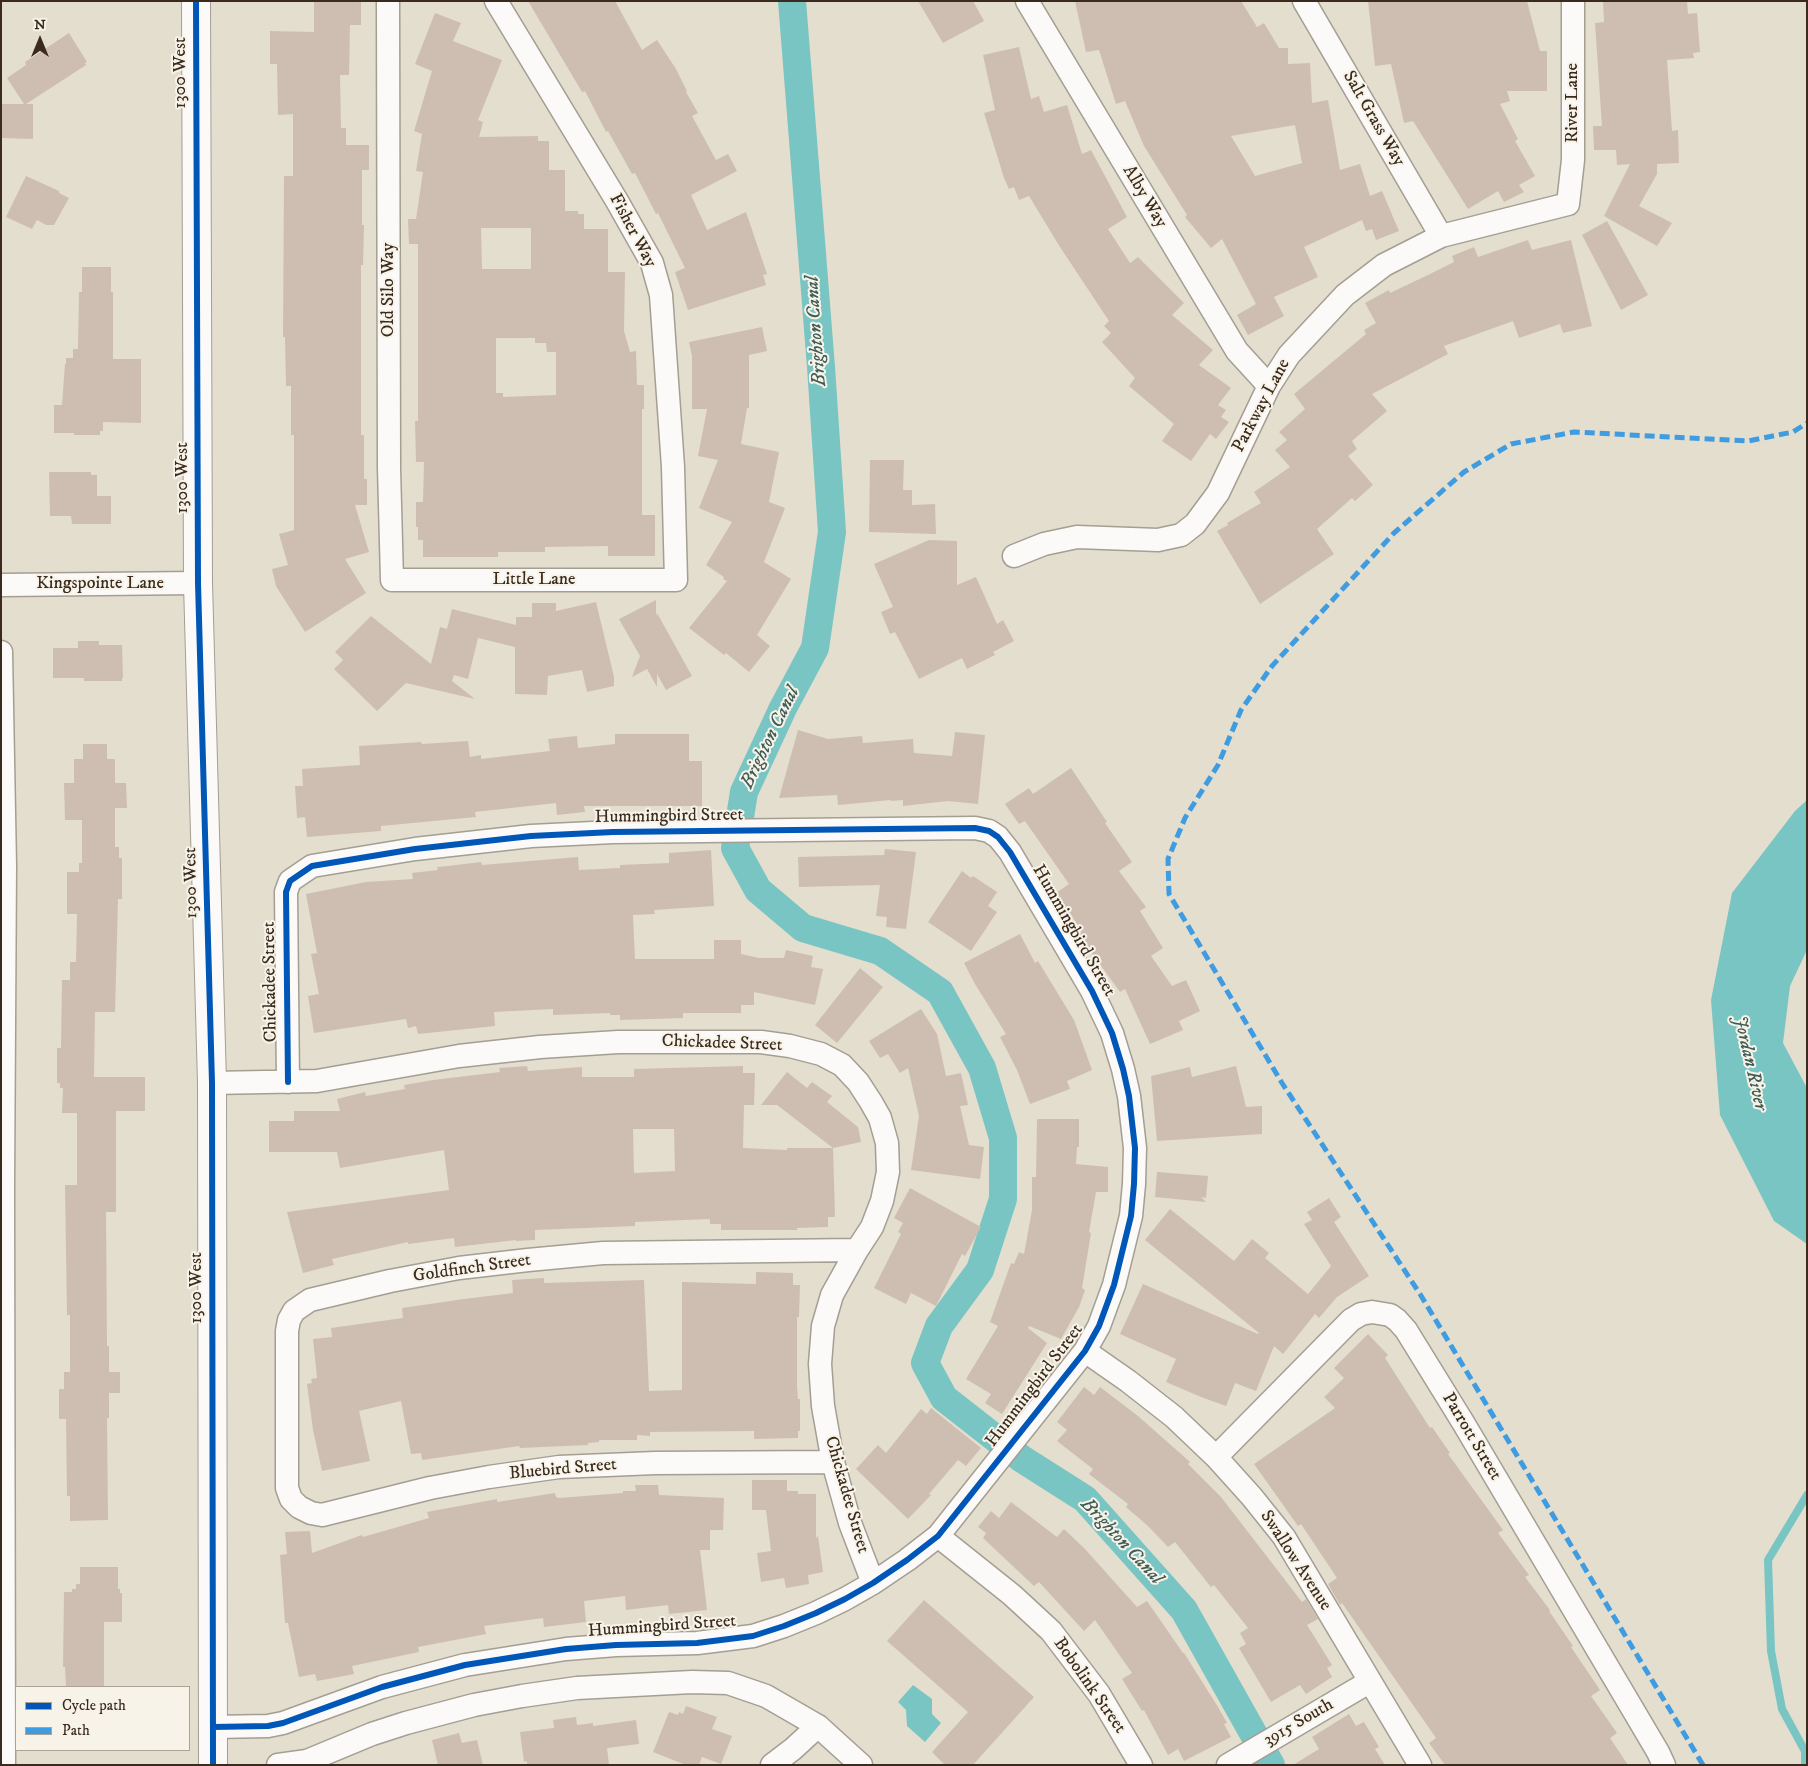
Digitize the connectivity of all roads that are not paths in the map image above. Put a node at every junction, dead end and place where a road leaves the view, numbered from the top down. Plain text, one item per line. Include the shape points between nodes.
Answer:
1 (196, 1) edge
2 (388, 1) edge
3 (496, 1) edge
4 (1027, 1) edge
5 (1304, 1) edge
6 (1573, 1) edge
7 (1568, 204) joint
8 (1441, 236) junction
9 (1269, 386) junction
10 (1014, 556) dead end
11 (392, 580) joint
12 (676, 580) joint
13 (198, 583) junction
14 (1, 585) edge
15 (1, 652) edge
16 (3, 866) edge
17 (290, 881) joint
18 (288, 1082) junction
19 (212, 1083) junction
20 (2, 1187) edge
21 (857, 1250) junction
22 (1085, 1351) junction
23 (1216, 1457) junction
24 (833, 1462) junction
25 (299, 1507) joint
26 (2, 1518) edge
27 (938, 1536) junction
28 (873, 1583) junction
29 (1370, 1682) junction
30 (818, 1726) junction
31 (213, 1727) junction
32 (4, 1765) edge
33 (213, 1765) edge
34 (278, 1765) edge
35 (772, 1765) edge
36 (861, 1765) edge
37 (1141, 1765) edge
38 (1228, 1765) edge
39 (1420, 1765) edge
40 (1664, 1765) edge

1 - 13 street, 1300 West
2 - 11 street, Old Silo Way
3 - 12 street, Fisher Way via 652,263 661,295 673,467
4 - 9 street, Alby Way via 1237,351
5 - 8 street, Salt Grass Way
6 - 7 street, River Lane via 1573,160
7 - 8 street, Parkway Lane
8 - 9 street, Parkway Lane via 1384,265 1346,295 1289,355
9 - 10 street, Parkway Lane via 1218,493 1195,524 1181,535 1158,540 1077,537 1044,544
11 - 12 street, Little Lane
13 - 14 street, Kingspointe Lane
13 - 19 street, 1300 West
15 - 16 street
16 - 20 street
17 - 18 street, Chickadee Street via 286,892
17 - 22 street, Hummingbird Street via 312,866 415,849 531,836 718,830 975,828 989,831 1010,852 1092,991 1112,1033 1129,1096 1135,1148 1130,1216 1114,1285 1099,1326
18 - 19 street, Chickadee Street
18 - 21 street, Chickadee Street via 317,1081 460,1056 540,1046 761,1042 821,1054 842,1065 858,1082 880,1118 887,1142 888,1172 882,1201 872,1227
19 - 31 street, 1300 West
20 - 26 street
21 - 24 street, Chickadee Street via 832,1295 823,1326 820,1364 823,1406
21 - 25 street, Goldfinch Street via 603,1253 460,1268 310,1300 294,1310 287,1331 287,1488
22 - 23 street, Swallow Avenue via 1174,1417
22 - 27 street, Hummingbird Street
23 - 29 street, Swallow Avenue via 1284,1538
23 - 40 street, Parrott Street via 1351,1320 1372,1312 1397,1320 1464,1424
24 - 25 street, Bluebird Street via 655,1463 559,1468 430,1488 322,1515
24 - 28 street, Chickadee Street via 850,1523
26 - 32 street
27 - 28 street, Hummingbird Street
27 - 37 street, Bobolink Street via 1051,1631 1099,1694
28 - 31 street, Hummingbird Street via 784,1626 753,1636 697,1643 566,1649 465,1664 382,1687 282,1723
29 - 38 street, 3915 South
29 - 39 street, Swallow Avenue
30 - 34 street via 766,1696 728,1683 577,1688 441,1712 372,1734 307,1761
30 - 35 street
30 - 36 street
31 - 33 street, 1300 West

